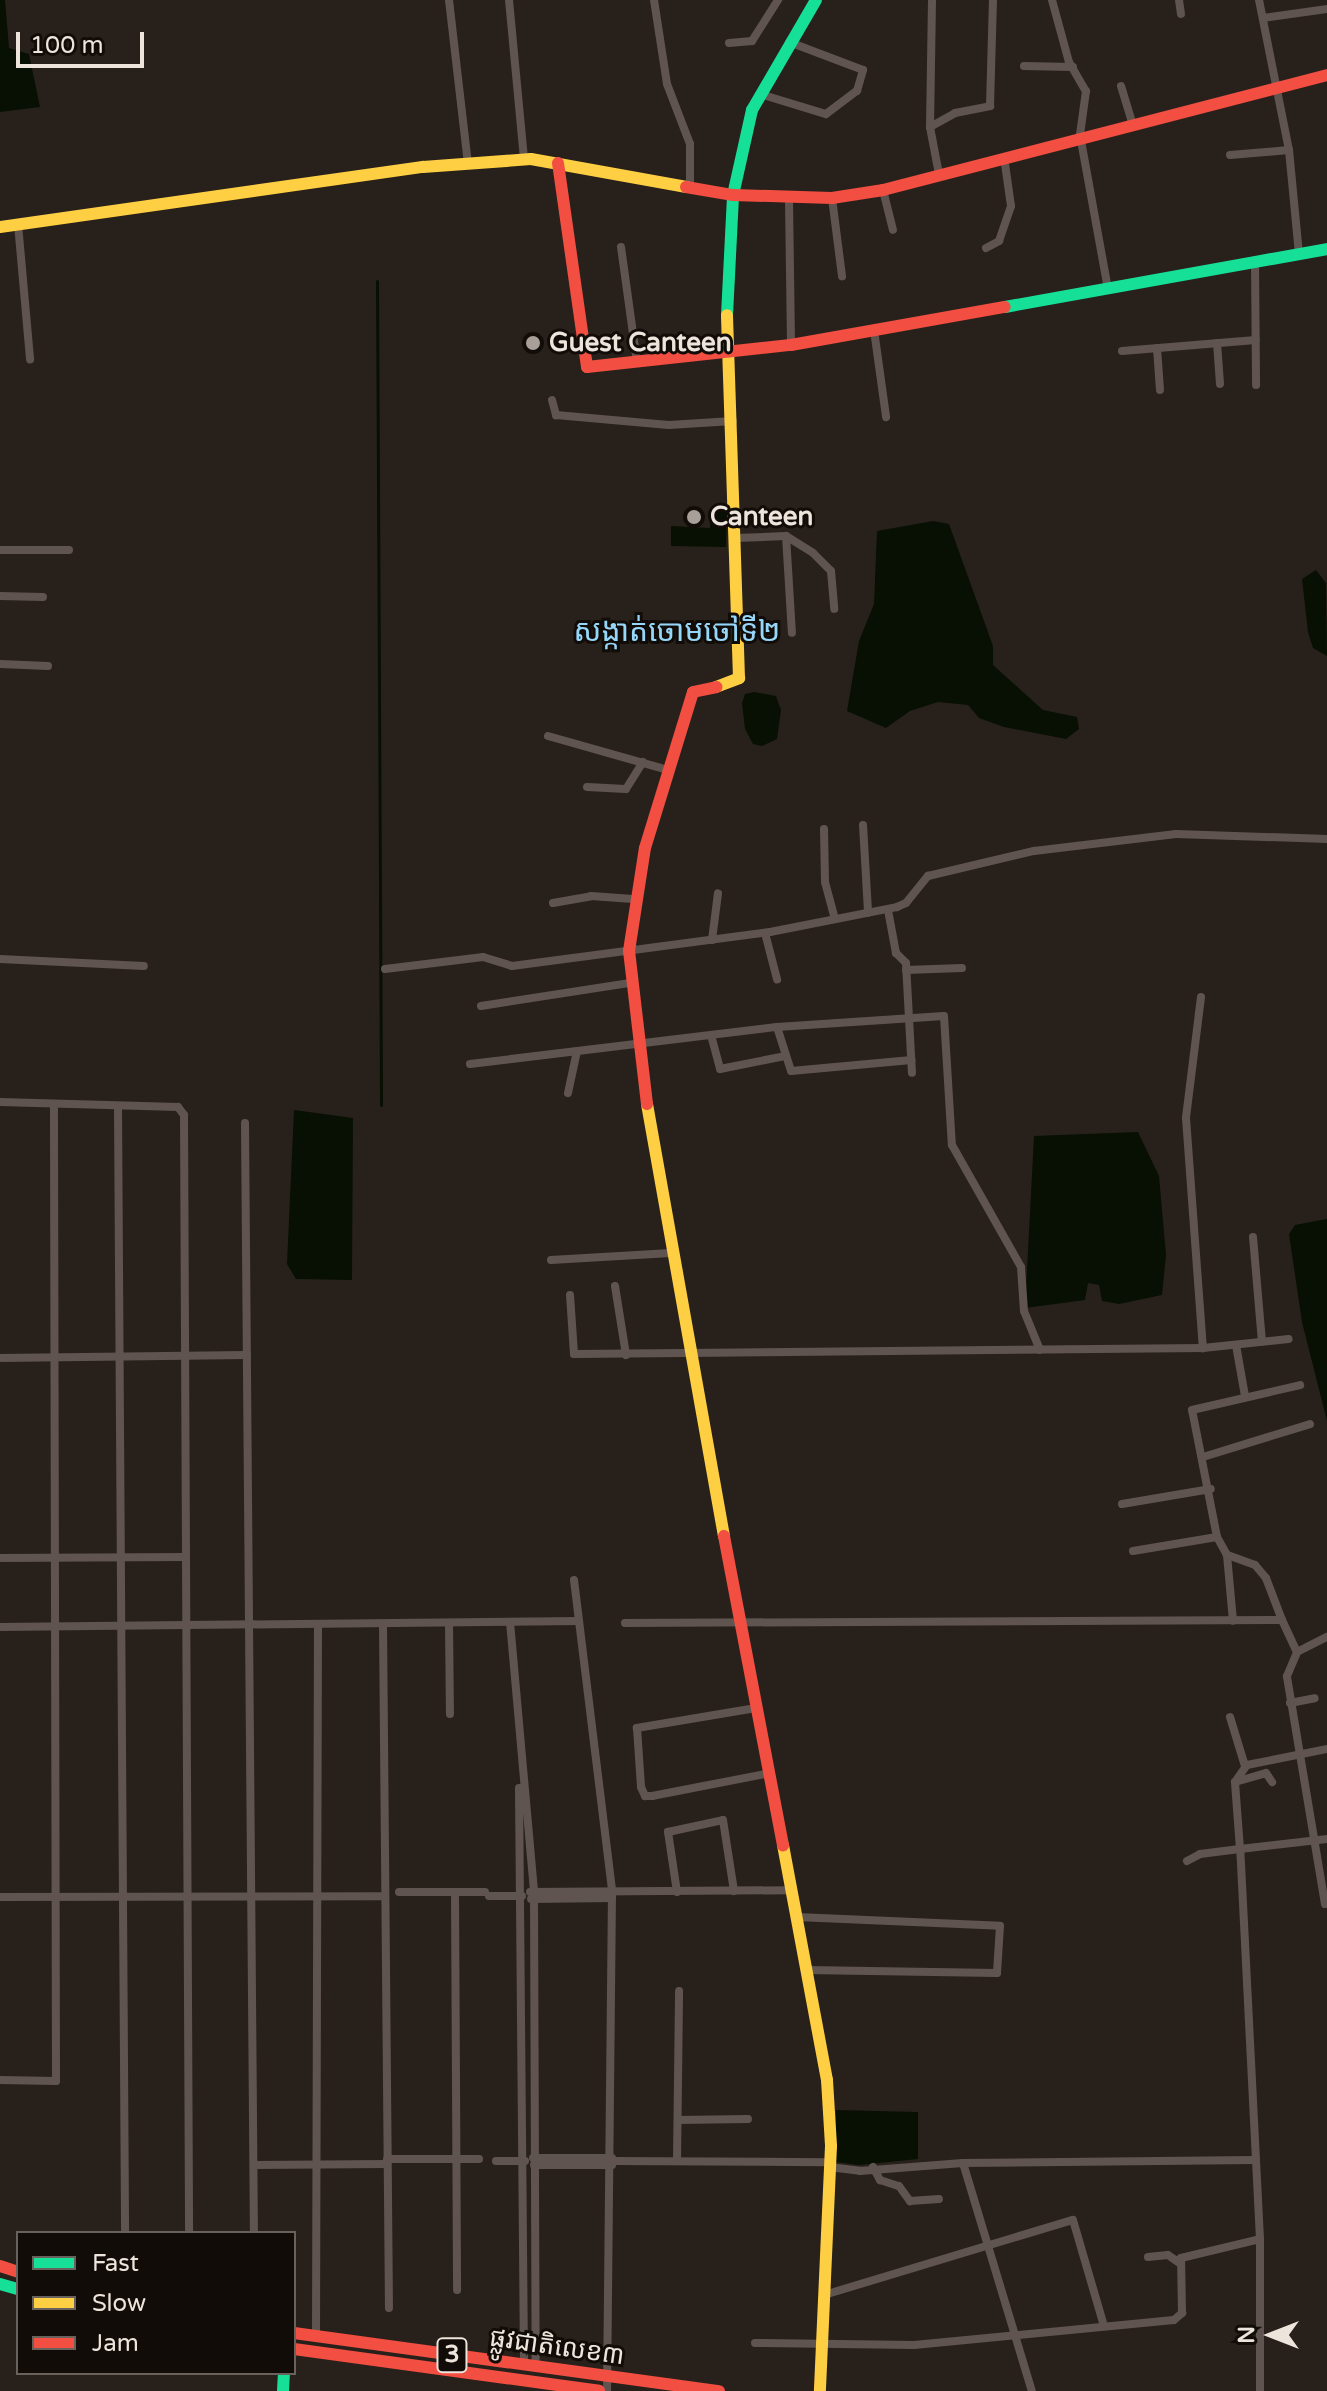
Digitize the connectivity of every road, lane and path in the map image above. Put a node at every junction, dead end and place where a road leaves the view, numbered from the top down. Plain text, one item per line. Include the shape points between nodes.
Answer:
1 (449, 0) edge
2 (509, 0) edge
3 (654, 0) edge
4 (778, 0) edge
5 (816, 0) edge
6 (932, 0) edge
7 (993, 0) edge
8 (1052, 0) edge
9 (1179, 0) edge
10 (1259, 0) edge
11 (1327, 9) edge
12 (1181, 14) dead end
13 (1263, 18) junction
14 (789, 42) junction
15 (729, 43) dead end
16 (1024, 66) dead end
17 (1073, 67) junction
18 (1327, 75) edge
19 (1275, 85) junction
20 (1121, 86) dead end
21 (760, 94) junction
22 (1132, 123) junction
23 (930, 127) junction
24 (1080, 135) junction
25 (1289, 150) junction
26 (1230, 155) dead end
27 (1004, 157) junction
28 (524, 159) junction
29 (558, 163) junction
30 (468, 164) junction
31 (939, 174) junction
32 (690, 187) junction
33 (883, 190) junction
34 (733, 195) junction
35 (832, 198) junction
36 (789, 200) junction
37 (18, 224) junction
38 (0, 227) edge
39 (893, 230) dead end
40 (621, 247) dead end
41 (986, 248) dead end
42 (1327, 249) edge
43 (1299, 253) junction
44 (1255, 262) junction
45 (842, 276) dead end
46 (1108, 289) junction
47 (874, 330) junction
48 (1256, 340) junction
49 (1217, 343) junction
50 (791, 345) junction
51 (1157, 348) junction
52 (725, 351) junction
53 (1122, 351) dead end
54 (30, 359) dead end
55 (637, 363) junction
56 (1220, 384) dead end
57 (1256, 385) dead end
58 (1160, 390) dead end
59 (552, 400) dead end
60 (886, 417) dead end
61 (733, 421) junction
62 (786, 536) junction
63 (735, 538) junction
64 (0, 550) edge
65 (69, 550) dead end
66 (0, 596) edge
67 (43, 597) dead end
68 (834, 609) dead end
69 (792, 633) dead end
70 (0, 664) edge
71 (48, 666) dead end
72 (548, 736) dead end
73 (643, 762) junction
74 (668, 770) junction
75 (587, 787) dead end
76 (863, 825) dead end
77 (824, 829) dead end
78 (1327, 839) edge
79 (718, 893) dead end
80 (633, 899) junction
81 (553, 903) dead end
82 (888, 910) junction
83 (868, 913) junction
84 (835, 919) junction
85 (765, 933) junction
86 (712, 940) junction
87 (629, 951) junction
88 (0, 959) edge
89 (144, 966) dead end
90 (962, 968) dead end
91 (385, 969) dead end
92 (906, 970) junction
93 (777, 979) dead end
94 (630, 983) junction
95 (1201, 997) dead end
96 (481, 1006) dead end
97 (909, 1017) junction
98 (777, 1027) junction
99 (711, 1035) junction
100 (637, 1044) junction
101 (577, 1051) junction
102 (785, 1056) junction
103 (912, 1060) junction
104 (470, 1064) dead end
105 (912, 1073) dead end
106 (568, 1093) dead end
107 (0, 1102) edge
108 (54, 1104) junction
109 (118, 1107) junction
110 (245, 1123) dead end
111 (1253, 1237) dead end
112 (671, 1253) junction
113 (551, 1260) dead end
114 (615, 1286) dead end
115 (570, 1295) dead end
116 (1289, 1339) dead end
117 (1262, 1342) junction
118 (1236, 1345) junction
119 (1203, 1348) junction
120 (1040, 1350) junction
121 (691, 1354) junction
122 (247, 1355) junction
123 (626, 1355) junction
124 (184, 1356) junction
125 (55, 1357) junction
126 (120, 1357) junction
127 (0, 1358) edge
128 (1300, 1385) dead end
129 (1245, 1396) junction
130 (1310, 1424) dead end
131 (1203, 1457) junction
132 (1211, 1489) junction
133 (1122, 1504) dead end
134 (1217, 1537) junction
135 (1133, 1551) dead end
136 (1227, 1555) junction
137 (122, 1557) junction
138 (185, 1557) junction
139 (0, 1558) edge
140 (55, 1558) junction
141 (574, 1580) dead end
142 (1282, 1620) junction
143 (579, 1621) junction
144 (1233, 1621) junction
145 (510, 1622) junction
146 (449, 1623) junction
147 (625, 1623) dead end
148 (383, 1624) junction
149 (741, 1624) junction
150 (185, 1625) junction
151 (318, 1625) junction
152 (123, 1626) junction
153 (250, 1626) junction
154 (0, 1627) edge
155 (55, 1627) junction
156 (1327, 1637) edge
157 (1297, 1652) junction
158 (1315, 1698) dead end
159 (1290, 1703) junction
160 (756, 1708) junction
161 (450, 1714) dead end
162 (1230, 1717) dead end
163 (517, 1719) junction
164 (1327, 1749) edge
165 (1300, 1753) junction
166 (1245, 1766) junction
167 (771, 1773) junction
168 (1235, 1782) junction
169 (1272, 1782) dead end
170 (1327, 1839) edge
171 (1314, 1840) junction
172 (1240, 1849) junction
173 (1187, 1861) dead end
174 (793, 1890) junction
175 (734, 1891) junction
176 (399, 1892) dead end
177 (455, 1892) junction
178 (677, 1892) junction
179 (612, 1894) junction
180 (56, 1896) junction
181 (319, 1896) junction
182 (384, 1896) junction
183 (522, 1896) junction
184 (534, 1896) junction
185 (0, 1897) edge
186 (121, 1897) junction
187 (188, 1897) junction
188 (251, 1897) junction
189 (1325, 1904) edge
190 (797, 1917) junction
191 (806, 1970) junction
192 (679, 1991) dead end
193 (0, 2080) edge
194 (748, 2119) dead end
195 (678, 2120) junction
196 (458, 2159) junction
197 (479, 2159) dead end
198 (1254, 2160) junction
199 (387, 2161) junction
200 (496, 2161) dead end
201 (525, 2161) junction
202 (612, 2161) junction
203 (677, 2161) junction
204 (537, 2162) junction
205 (963, 2163) junction
206 (829, 2164) junction
207 (254, 2165) junction
208 (319, 2165) junction
209 (873, 2167) junction
210 (939, 2199) dead end
211 (125, 2231) edge
212 (189, 2231) edge
213 (254, 2231) edge
214 (1260, 2239) junction
215 (988, 2244) junction
216 (1148, 2257) dead end
217 (1178, 2262) junction
218 (457, 2290) dead end
219 (824, 2295) junction
220 (389, 2308) dead end
221 (1104, 2326) junction
222 (296, 2333) edge
223 (1017, 2335) junction
224 (316, 2336) junction
225 (755, 2343) dead end
226 (822, 2346) junction
227 (296, 2349) edge
228 (312, 2351) junction
229 (530, 2366) junction
230 (609, 2377) junction
231 (599, 2391) edge
232 (607, 2391) edge
233 (719, 2391) edge
234 (820, 2391) edge
235 (1032, 2391) edge
236 (1260, 2391) edge

1 - 30 street
2 - 28 street
3 - 32 street via 667,84 690,144
4 - 15 street via 752,41
5 - 14 main road
6 - 23 street
7 - 23 street via 990,106 955,113
8 - 17 street
9 - 12 street
10 - 13 street
11 - 13 street
13 - 19 street
14 - 21 main road
14 - 21 street via 861,68 857,91 826,114
16 - 17 street
17 - 24 street via 1086,91
18 - 19 main road
19 - 22 main road
19 - 25 street
20 - 22 street
21 - 34 main road
22 - 24 main road
23 - 31 street
24 - 27 main road
24 - 46 street
25 - 26 street
25 - 43 street
27 - 31 main road
27 - 41 street via 1011,206 999,241
28 - 29 main road
28 - 30 main road
29 - 32 main road
29 - 55 main road via 582,360 587,367
30 - 37 main road
31 - 33 main road
32 - 34 main road
33 - 35 main road
33 - 39 street
34 - 36 main road
34 - 52 main road
35 - 36 main road
35 - 45 street
36 - 50 street
37 - 38 main road
37 - 54 street
40 - 55 street
42 - 43 main road
43 - 44 main road
44 - 46 main road
44 - 48 street
46 - 47 main road
47 - 50 main road
47 - 60 street
48 - 49 street
48 - 57 street
49 - 51 street
49 - 56 street
50 - 52 main road
51 - 53 street
51 - 58 street
52 - 55 main road
52 - 61 main road
59 - 61 street via 556,415 669,425
61 - 63 main road
62 - 63 street
62 - 68 street via 829,567
62 - 69 street
63 - 74 main road via 739,678 693,692 690,715
64 - 65 street
66 - 67 street
70 - 71 street
72 - 73 street
73 - 74 street
73 - 75 street via 626,789
74 - 80 main road
76 - 83 street
77 - 84 street via 825,882
78 - 82 street via 1176,834 1034,851 928,876 906,903
79 - 86 street
80 - 81 street via 591,896
80 - 87 main road
82 - 83 street
82 - 92 street via 896,953
83 - 84 street
84 - 85 street
85 - 86 street
85 - 93 street
86 - 87 street
87 - 91 street via 512,966 483,957
87 - 94 main road
88 - 89 street
90 - 92 street
92 - 97 street
94 - 96 street
94 - 100 main road
95 - 119 street via 1186,1118
97 - 98 street
97 - 103 street
97 - 120 street via 944,1016 952,1145 1021,1267 1024,1311
98 - 99 street
98 - 102 street
99 - 100 street
99 - 102 street via 720,1069
100 - 101 street
100 - 112 main road
101 - 104 street
101 - 106 street
102 - 103 street via 793,1072
103 - 105 street
107 - 108 street
108 - 109 street
108 - 125 street
109 - 124 street via 178,1107 184,1115
109 - 126 street
110 - 122 street
111 - 117 street
112 - 113 street
112 - 121 main road
114 - 123 street
115 - 123 street via 574,1354
116 - 117 street
117 - 118 street
118 - 119 street
118 - 129 street
119 - 120 street
120 - 121 street
121 - 123 street
121 - 149 main road
122 - 124 street
122 - 153 street
124 - 126 street
124 - 138 street
125 - 126 street
125 - 127 street
125 - 140 street
126 - 137 street
128 - 129 street
129 - 131 street via 1193,1409
130 - 131 street
131 - 132 street
132 - 133 street
132 - 134 street
134 - 135 street
134 - 136 street
136 - 142 street via 1255,1565 1274,1590
136 - 144 street
137 - 138 street
137 - 140 street
137 - 152 street
138 - 150 street
139 - 140 street
140 - 155 street
141 - 143 street
142 - 144 street
142 - 157 street
143 - 145 street
143 - 179 street
144 - 149 street
145 - 146 street
145 - 163 street
146 - 148 street
146 - 161 street
147 - 149 street
148 - 151 street
148 - 182 street
149 - 160 main road
150 - 152 street
150 - 153 street
150 - 187 street
151 - 153 street
151 - 181 street
152 - 155 street
152 - 186 street
153 - 188 street
154 - 155 street
155 - 180 street
156 - 157 street
157 - 159 street via 1287,1676
158 - 159 street
159 - 165 street
160 - 167 main road
160 - 167 street via 637,1728 641,1787 645,1796 652,1796
162 - 166 street
163 - 183 street
163 - 184 street
164 - 165 street
165 - 166 street
165 - 171 street
166 - 168 street
167 - 174 main road
168 - 169 street via 1266,1773
168 - 172 street
170 - 171 street
171 - 172 street
171 - 189 street
172 - 173 street
172 - 198 street
174 - 175 street
174 - 190 main road
175 - 178 street
175 - 178 street via 723,1820 668,1832
176 - 177 street
177 - 183 street
177 - 196 street
178 - 179 street
179 - 184 street
179 - 202 street
180 - 185 street
180 - 186 street
180 - 193 street via 56,2081
181 - 182 street
181 - 188 street
181 - 208 street
182 - 199 street
183 - 184 street
183 - 201 street
184 - 204 street
186 - 187 street
186 - 211 street
187 - 188 street
187 - 212 street
188 - 207 street
190 - 191 main road
190 - 191 street via 1000,1926 997,1973
191 - 206 main road via 827,2080
192 - 195 street
194 - 195 street
195 - 203 street
196 - 197 street
196 - 199 street
196 - 218 street
198 - 205 street
198 - 214 street
199 - 208 street
199 - 220 street
200 - 201 street
201 - 204 street
201 - 229 street
202 - 203 street
202 - 204 street
202 - 230 street
203 - 206 street
204 - 229 street
205 - 209 street
205 - 215 street
206 - 209 street via 860,2171
206 - 219 main road
207 - 208 street
207 - 213 street
208 - 224 street
209 - 210 street via 880,2180 899,2186 910,2201
214 - 217 street
214 - 236 street
215 - 219 street
215 - 221 street via 1073,2220
215 - 223 street
216 - 217 street via 1168,2255
217 - 221 street via 1180,2318
219 - 226 main road
221 - 223 street
222 - 224 main road, ផ្លូវជាតិលេខ៣ / 3
223 - 226 street
223 - 235 street
224 - 228 street
224 - 229 main road, ផ្លូវជាតិលេខ៣ / 3
225 - 226 street
226 - 234 main road
227 - 228 main road, ផ្លូវជាតិលេខ៣ / 3
228 - 231 main road, ផ្លូវជាតិលេខ៣ / 3
229 - 230 main road, ផ្លូវជាតិលេខ៣ / 3
230 - 232 street
230 - 233 main road, ផ្លូវជាតិលេខ៣ / 3

